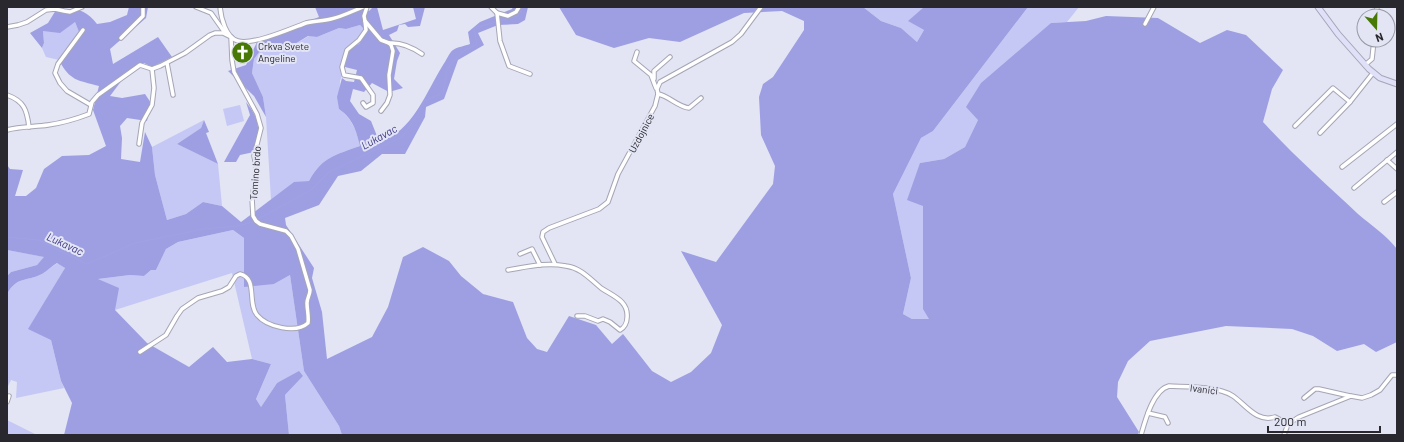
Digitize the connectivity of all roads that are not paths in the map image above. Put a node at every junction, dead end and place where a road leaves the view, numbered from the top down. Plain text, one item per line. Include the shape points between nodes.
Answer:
1 (82, 7) edge
2 (144, 7) edge
3 (196, 7) edge
4 (220, 7) edge
5 (363, 7) edge
6 (367, 7) edge
7 (490, 7) edge
8 (519, 7) edge
9 (761, 7) edge
10 (1154, 7) edge
11 (1318, 7) edge
12 (498, 13) junction
13 (365, 22) junction
14 (1145, 24) dead end
15 (7, 27) edge
16 (83, 30) dead end
17 (231, 37) junction
18 (121, 38) dead end
19 (388, 43) junction
20 (1373, 48) edge
21 (637, 52) dead end
22 (422, 54) dead end
23 (670, 57) dead end
24 (167, 63) junction
25 (1366, 65) junction
26 (152, 69) junction
27 (1373, 73) junction
28 (530, 74) dead end
29 (654, 81) junction
30 (1397, 84) edge
31 (657, 89) junction
32 (658, 94) junction
33 (173, 95) dead end
34 (7, 96) edge
35 (701, 98) dead end
36 (1350, 102) junction
37 (363, 104) dead end
38 (90, 105) junction
39 (381, 111) dead end
40 (1397, 124) edge
41 (1295, 126) dead end
42 (30, 127) junction
43 (7, 130) edge
44 (1320, 133) dead end
45 (139, 144) dead end
46 (1397, 152) edge
47 (1387, 160) junction
48 (1342, 168) dead end
49 (1397, 169) edge
50 (1354, 188) dead end
51 (1397, 192) edge
52 (1384, 202) dead end
53 (520, 254) dead end
54 (555, 264) junction
55 (540, 265) junction
56 (508, 270) dead end
57 (577, 316) dead end
58 (140, 352) dead end
59 (1397, 375) edge
60 (9, 396) dead end
61 (1351, 396) junction
62 (1304, 398) dead end
63 (7, 402) edge
64 (1148, 412) junction
65 (1168, 423) dead end
66 (1288, 424) junction
67 (1141, 435) edge
68 (1284, 435) edge

1 - 15 street via 70,12 46,10 27,22
2 - 18 street via 142,16
3 - 17 street via 211,13
4 - 17 street
5 - 17 street via 333,19 308,23 276,35 236,41
6 - 13 street
7 - 12 street
8 - 12 street via 512,15 503,16
9 - 31 street via 742,34 732,42 663,80
10 - 14 street
11 - 25 street
12 - 28 street via 500,41 509,66
13 - 19 street via 381,40
13 - 37 street via 366,30 347,50 342,67 344,75 361,78 373,95 373,103 366,107
16 - 38 street via 56,67 55,73 67,91
17 - 24 street via 223,33 210,35
17 - 58 street, Tomino brdo via 234,72 257,114 261,128 254,156 257,171 252,198 253,216 260,224 286,232 298,249 310,290 307,301 308,323 295,329 283,328 265,321 256,314 252,306 250,283 240,274 229,287 198,298 182,309 166,335
19 - 22 street via 394,42 413,48
19 - 39 street via 393,51 389,75 390,95
20 - 25 street via 1372,59
21 - 29 street via 634,61
23 - 29 street via 654,71
24 - 26 street
24 - 33 street
25 - 27 street
26 - 38 street via 140,65 98,95
26 - 45 street via 152,105 142,123
27 - 30 street
27 - 36 street
29 - 31 street
31 - 32 street
32 - 35 street via 686,108
32 - 54 street, Uzdojnice via 655,106 618,174 608,202 599,209 543,232 542,238
34 - 42 street via 25,107
36 - 41 street via 1333,88
36 - 44 street
38 - 42 street via 89,114 63,122
40 - 48 street
42 - 43 street
46 - 47 street
47 - 49 street
47 - 50 street
51 - 52 street
53 - 55 street via 532,249
54 - 55 street
54 - 57 street via 582,271 625,304 627,309 627,321 620,330 603,319 598,321
55 - 56 street
59 - 61 street via 1392,375 1377,393 1365,398
60 - 63 street
61 - 62 street via 1315,389
61 - 66 street
64 - 65 street via 1165,417
64 - 66 street, Ivanići via 1165,386 1201,388 1225,392 1259,416 1270,419 1275,417
64 - 67 street, Ivanići
66 - 68 street

